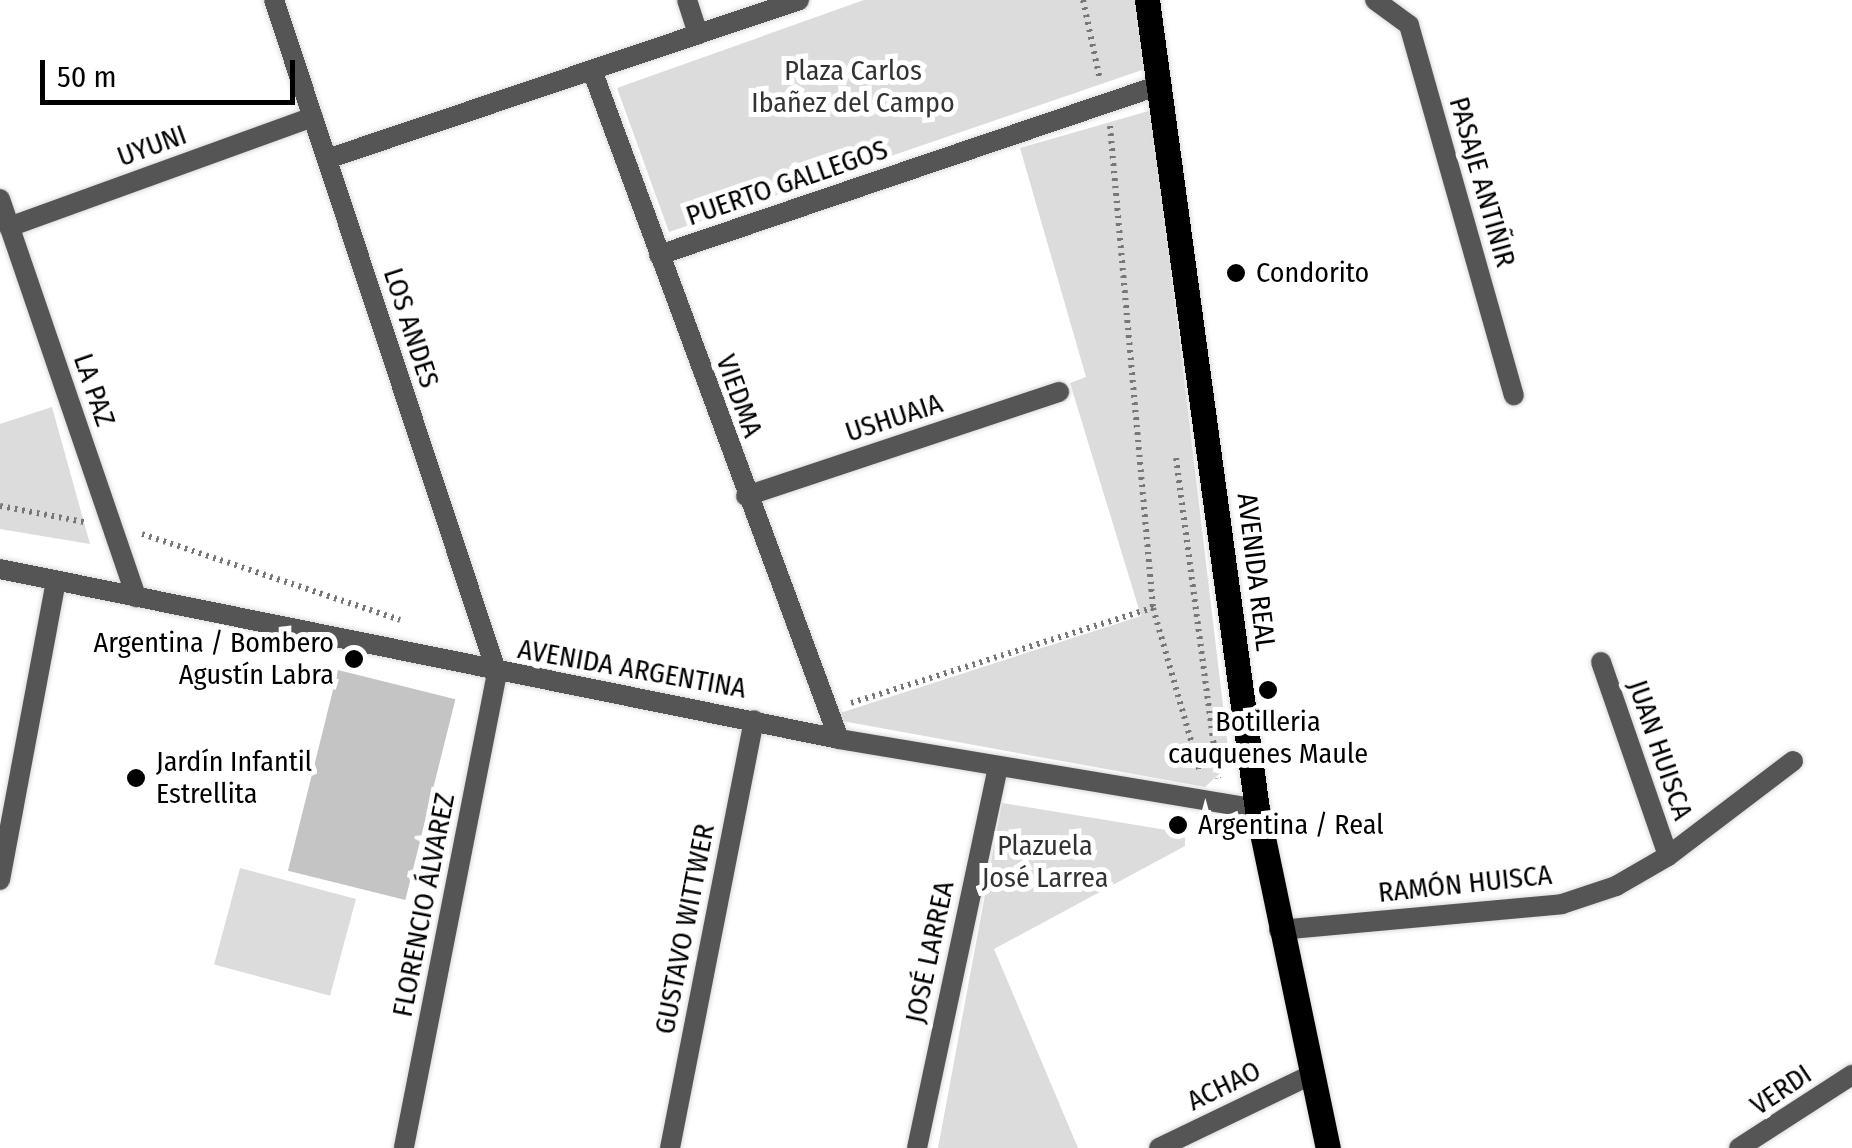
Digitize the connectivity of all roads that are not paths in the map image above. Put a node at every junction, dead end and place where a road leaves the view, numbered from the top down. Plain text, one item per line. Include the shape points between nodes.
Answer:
1 (274, 0) edge
2 (686, 0) edge
3 (799, 0) edge
4 (1147, 0) edge
5 (1375, 0) edge
6 (698, 34) junction
7 (592, 70) junction
8 (1160, 85) junction
9 (313, 118) junction
10 (326, 159) junction
11 (0, 200) edge
12 (9, 227) junction
13 (659, 255) junction
14 (1059, 392) dead end
15 (1514, 395) dead end
16 (746, 496) junction
17 (0, 569) edge
18 (56, 581) junction
19 (136, 597) junction
20 (1601, 662) dead end
21 (497, 673) junction
22 (754, 720) junction
23 (839, 739) junction
24 (1793, 761) dead end
25 (998, 767) junction
26 (1257, 809) junction
27 (3, 851) edge
28 (1668, 856) junction
29 (0, 880) edge
30 (1279, 930) junction
31 (1312, 1074) junction
32 (1852, 1074) edge
33 (1780, 1139) edge
34 (404, 1148) edge
35 (670, 1148) edge
36 (916, 1148) edge
37 (1158, 1148) edge
38 (1328, 1148) edge
39 (1739, 1148) edge

1 - 9 street, LOS ANDES
2 - 6 street
3 - 6 street
4 - 8 main road, AVENIDA REAL
5 - 15 street, PASAJE ANTIÑIR via 1409,25
6 - 7 street
7 - 10 street
7 - 13 street, VIEDMA
8 - 13 street, PUERTO GALLEGOS
8 - 26 main road, AVENIDA REAL
9 - 10 street, LOS ANDES
9 - 12 street, UYUNI
10 - 21 street, LOS ANDES
11 - 12 street, LA PAZ
12 - 19 street, LA PAZ
13 - 16 street, VIEDMA
14 - 16 street, USHUAIA
16 - 23 street, VIEDMA
17 - 18 street, AVENIDA ARGENTINA
18 - 19 street, AVENIDA ARGENTINA
18 - 27 street
19 - 21 street, AVENIDA ARGENTINA
20 - 28 street, JUAN HUISCA
21 - 22 street, AVENIDA ARGENTINA
21 - 34 street, FLORENCIO ÁLVAREZ
22 - 23 street, AVENIDA ARGENTINA
22 - 35 street, GUSTAVO WITTWER
23 - 25 street, AVENIDA ARGENTINA
24 - 28 street, RAMÓN HUISCA
25 - 26 street, AVENIDA ARGENTINA
25 - 36 street, JOSÉ LARREA
26 - 30 main road, AVENIDA REAL
27 - 29 street
28 - 30 street, RAMÓN HUISCA via 1616,886 1562,904
30 - 31 main road, AVENIDA REAL
31 - 37 street, ACHAO
31 - 38 main road, AVENIDA REAL
32 - 33 street, VERDI
33 - 39 street, VERDI

